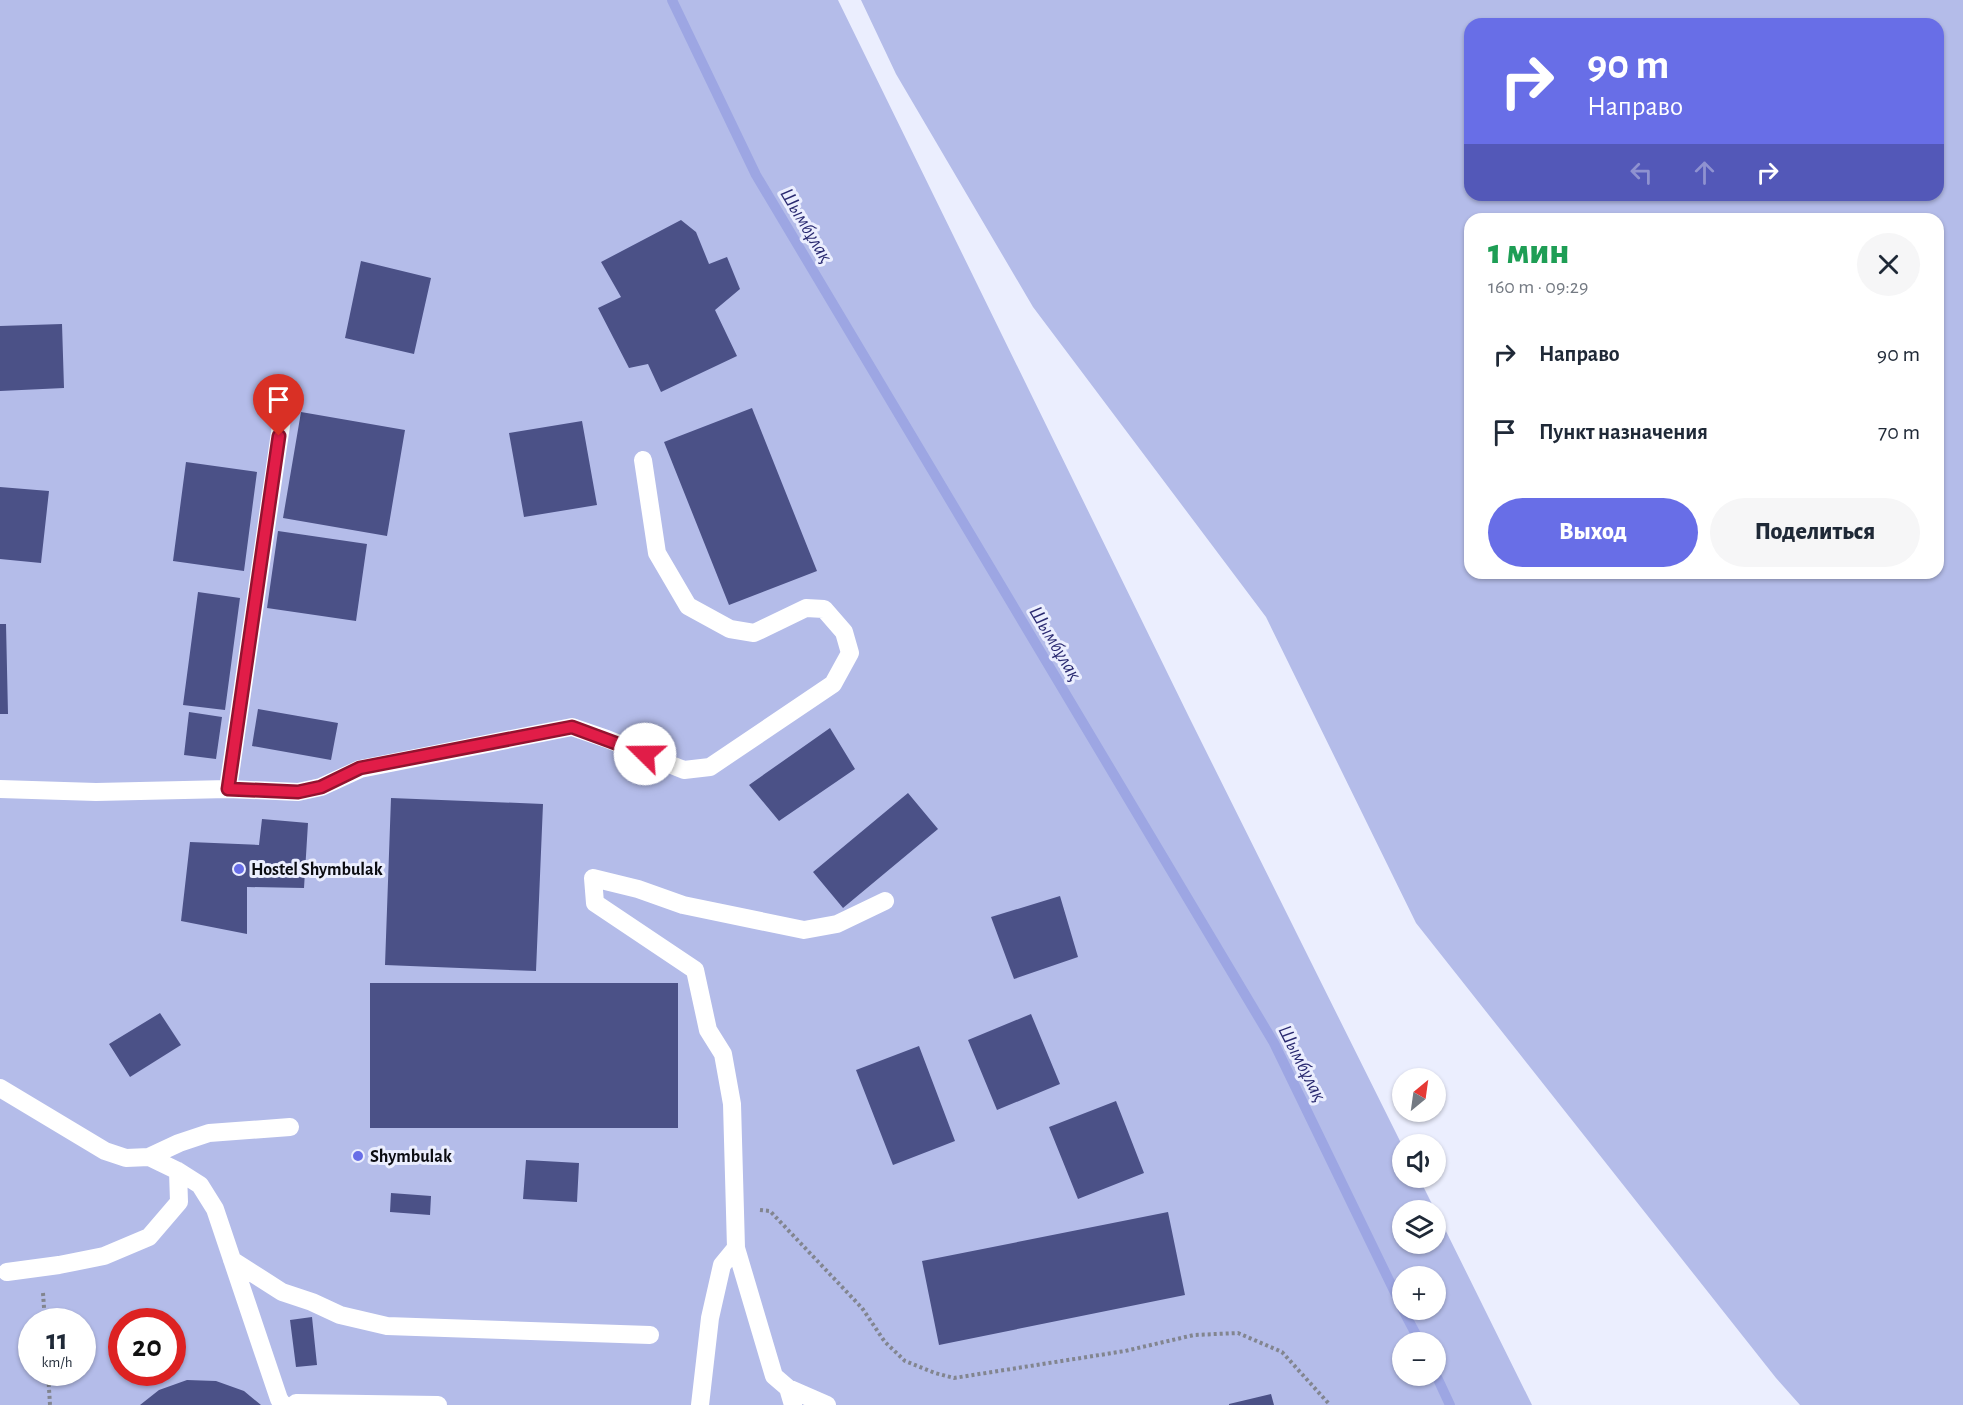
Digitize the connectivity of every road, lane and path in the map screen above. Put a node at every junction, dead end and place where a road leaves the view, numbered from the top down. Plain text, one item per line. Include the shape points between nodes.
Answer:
1 (283, 412) dead end
2 (642, 460) dead end
3 (0, 789) edge
4 (228, 789) junction
5 (885, 901) dead end
6 (0, 1088) edge
7 (290, 1127) dead end
8 (149, 1157) junction
9 (178, 1171) junction
10 (735, 1208) junction
11 (736, 1248) junction
12 (232, 1260) junction
13 (7, 1272) dead end
14 (651, 1335) dead end
15 (49, 1386) edge
16 (791, 1396) edge
17 (50, 1405) edge
18 (292, 1405) edge
19 (438, 1405) edge
20 (700, 1405) edge
21 (826, 1405) edge
22 (1330, 1405) edge

1 - 4 lane
2 - 4 lane via 657,553 688,606 730,629 754,633 806,608 824,609 844,632 850,653 833,684 710,768 684,770 572,727 360,768 321,787 298,792
3 - 4 lane
5 - 10 lane via 837,924 804,930 683,905 593,878 595,903 695,970 708,1030 723,1054 732,1104
6 - 8 lane via 105,1151 126,1158
7 - 8 lane via 209,1133
8 - 9 lane
9 - 12 lane via 200,1185 215,1209
9 - 13 lane via 179,1202 149,1237 104,1256
10 - 11 lane
10 - 22 path via 770,1211 862,1308 885,1342 905,1361 935,1373 964,1377 1125,1352 1194,1335 1238,1333 1282,1352
11 - 16 lane via 774,1376
11 - 20 lane via 722,1265 710,1318
12 - 14 lane via 282,1292 340,1315 387,1326
12 - 18 lane via 279,1399
15 - 17 path
16 - 21 lane
18 - 19 lane

